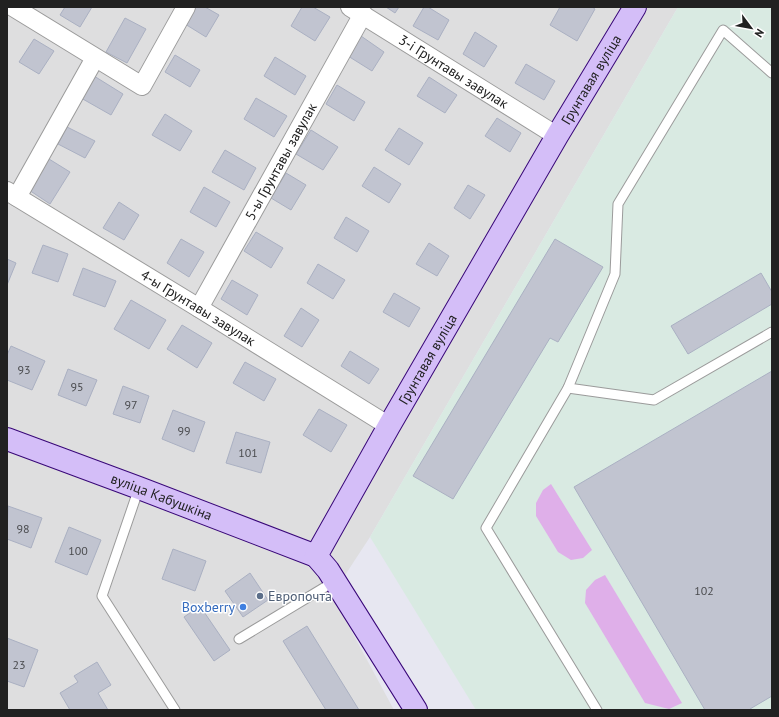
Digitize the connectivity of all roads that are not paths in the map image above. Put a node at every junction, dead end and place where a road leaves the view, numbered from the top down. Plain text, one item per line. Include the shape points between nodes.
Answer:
1 (13, 7) edge
2 (186, 7) edge
3 (635, 7) edge
4 (357, 11) edge
5 (95, 58) junction
6 (772, 73) edge
7 (557, 136) junction
8 (12, 194) edge
9 (199, 308) junction
10 (772, 332) edge
11 (568, 388) junction
12 (389, 426) junction
13 (7, 439) edge
14 (139, 488) junction
15 (316, 556) junction
16 (335, 582) junction
17 (239, 639) dead end
18 (175, 710) edge
19 (416, 710) edge
20 (597, 710) edge

1 - 5 street
2 - 5 street via 142,86
3 - 7 main road, Грунтавая вуліца
4 - 7 street, 3-і Грунтавы завулак
4 - 9 street, 5-ы Грунтавы завулак
5 - 8 street
6 - 11 lane via 723,30 618,204 615,274
7 - 12 main road, Грунтавая вуліца
8 - 9 street, 4-ы Грунтавы завулак
9 - 12 street, 4-ы Грунтавы завулак
10 - 11 lane via 654,400
11 - 20 lane via 486,528
12 - 15 main road, Грунтавая вуліца
13 - 14 main road, вуліца Кабушкіна
14 - 15 main road, вуліца Кабушкіна
14 - 18 lane via 102,596
15 - 16 main road
16 - 17 lane
16 - 19 main road

